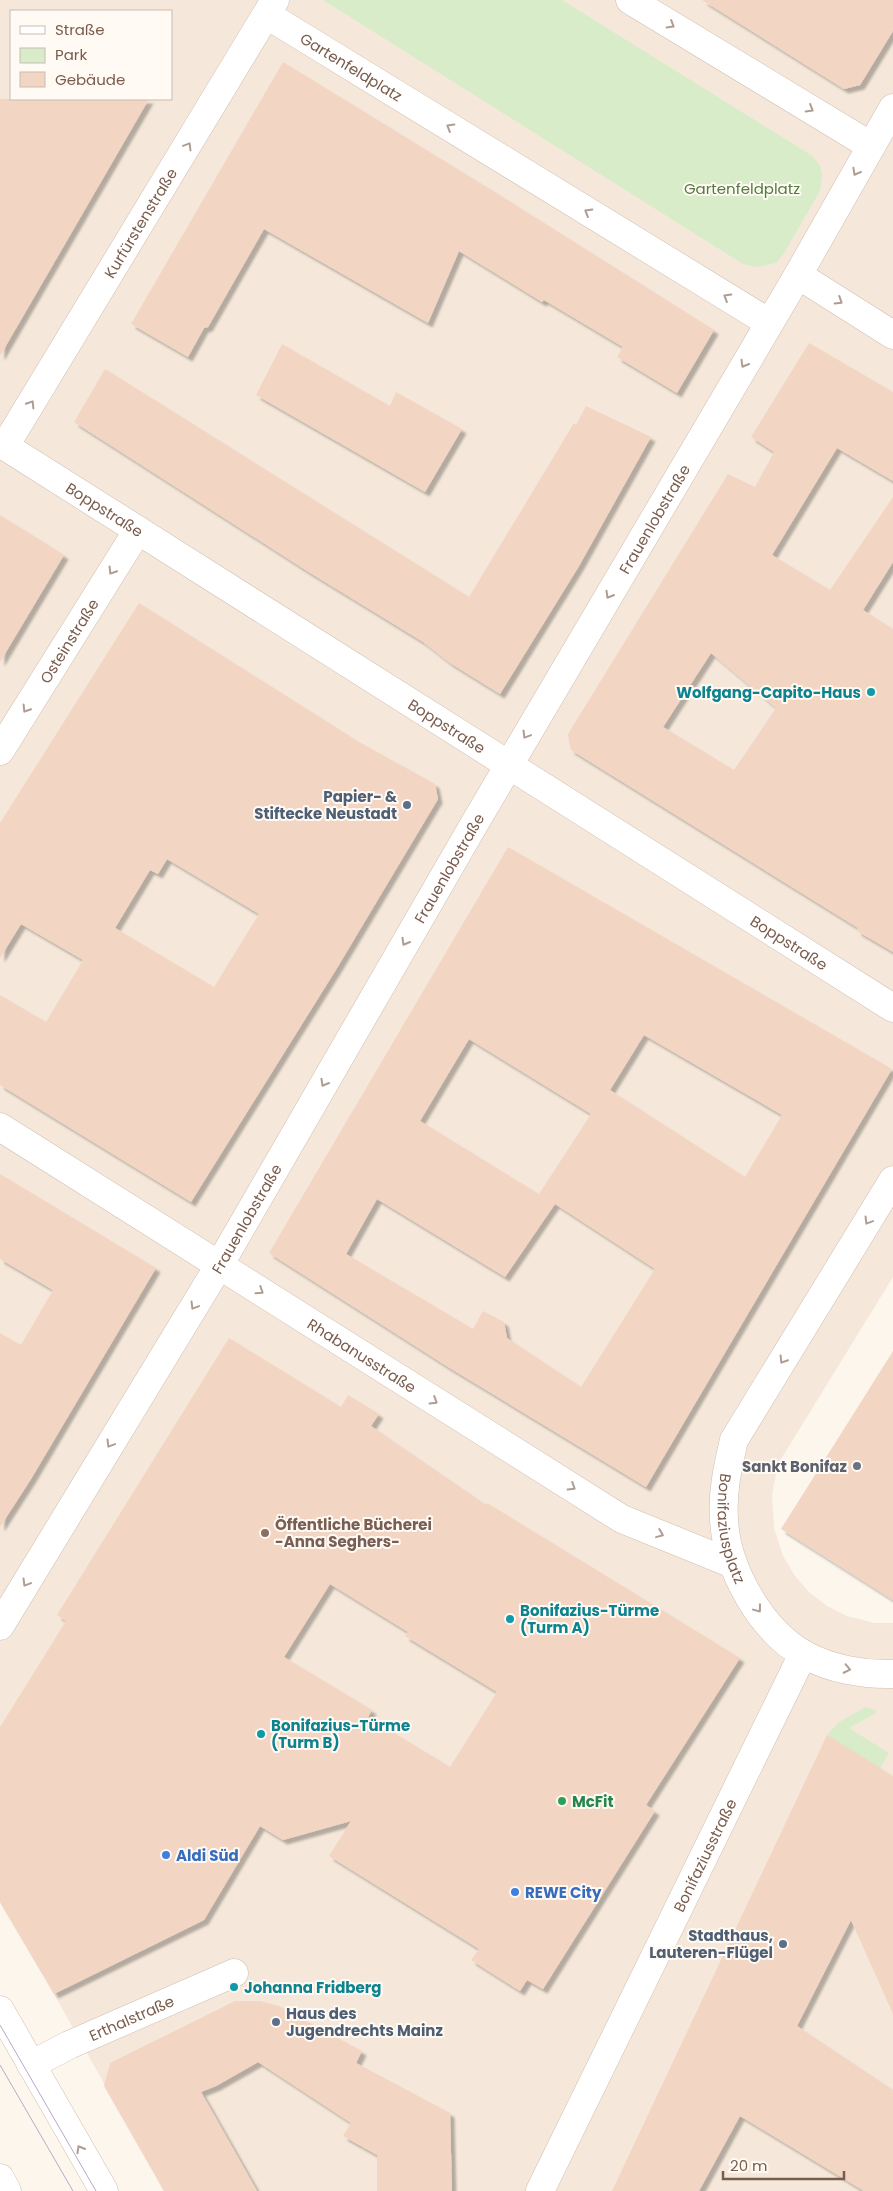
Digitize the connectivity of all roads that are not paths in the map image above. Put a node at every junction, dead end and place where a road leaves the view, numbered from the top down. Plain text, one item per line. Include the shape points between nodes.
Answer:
1 (630, 0) edge
2 (271, 7) edge
3 (893, 108) edge
4 (871, 146) junction
5 (798, 275) junction
6 (768, 322) junction
7 (893, 335) edge
8 (2, 444) edge
9 (138, 530) junction
10 (0, 751) edge
11 (509, 764) junction
12 (893, 1008) edge
13 (0, 1128) edge
14 (893, 1180) edge
15 (220, 1264) junction
16 (733, 1564) junction
17 (0, 1626) edge
18 (803, 1654) junction
19 (893, 1674) edge
20 (234, 1973) dead end
21 (0, 2010) edge
22 (31, 2065) junction
23 (0, 2178) edge
24 (7, 2191) edge
25 (104, 2191) edge
26 (540, 2191) edge

1 -> 4 street
6 -> 2 street, Gartenfeldplatz
8 -> 2 street, Kurfürstenstraße
3 - 4 street, Frauenlobstraße
4 -> 5 street, Frauenlobstraße
5 - 6 street, Frauenlobstraße
5 -> 7 street
6 -> 11 street, Frauenlobstraße
8 - 9 street, Boppstraße
9 -> 10 street, Osteinstraße
9 - 11 street, Boppstraße
11 - 12 street, Boppstraße
11 -> 15 street, Frauenlobstraße
13 - 15 street, Rhabanusstraße
14 -> 16 street, Bonifaziusplatz via 734,1440 724,1481 724,1520
15 -> 16 street, Rhabanusstraße via 622,1518
15 -> 17 street, Frauenlobstraße
16 -> 18 street, Bonifaziusplatz via 759,1612 776,1632
18 -> 19 street, Bonifaziusplatz via 828,1665 860,1672
18 - 26 street, Bonifaziusstraße
20 - 22 street, Erthalstraße
21 - 22 street
25 -> 22 street
23 - 24 street

